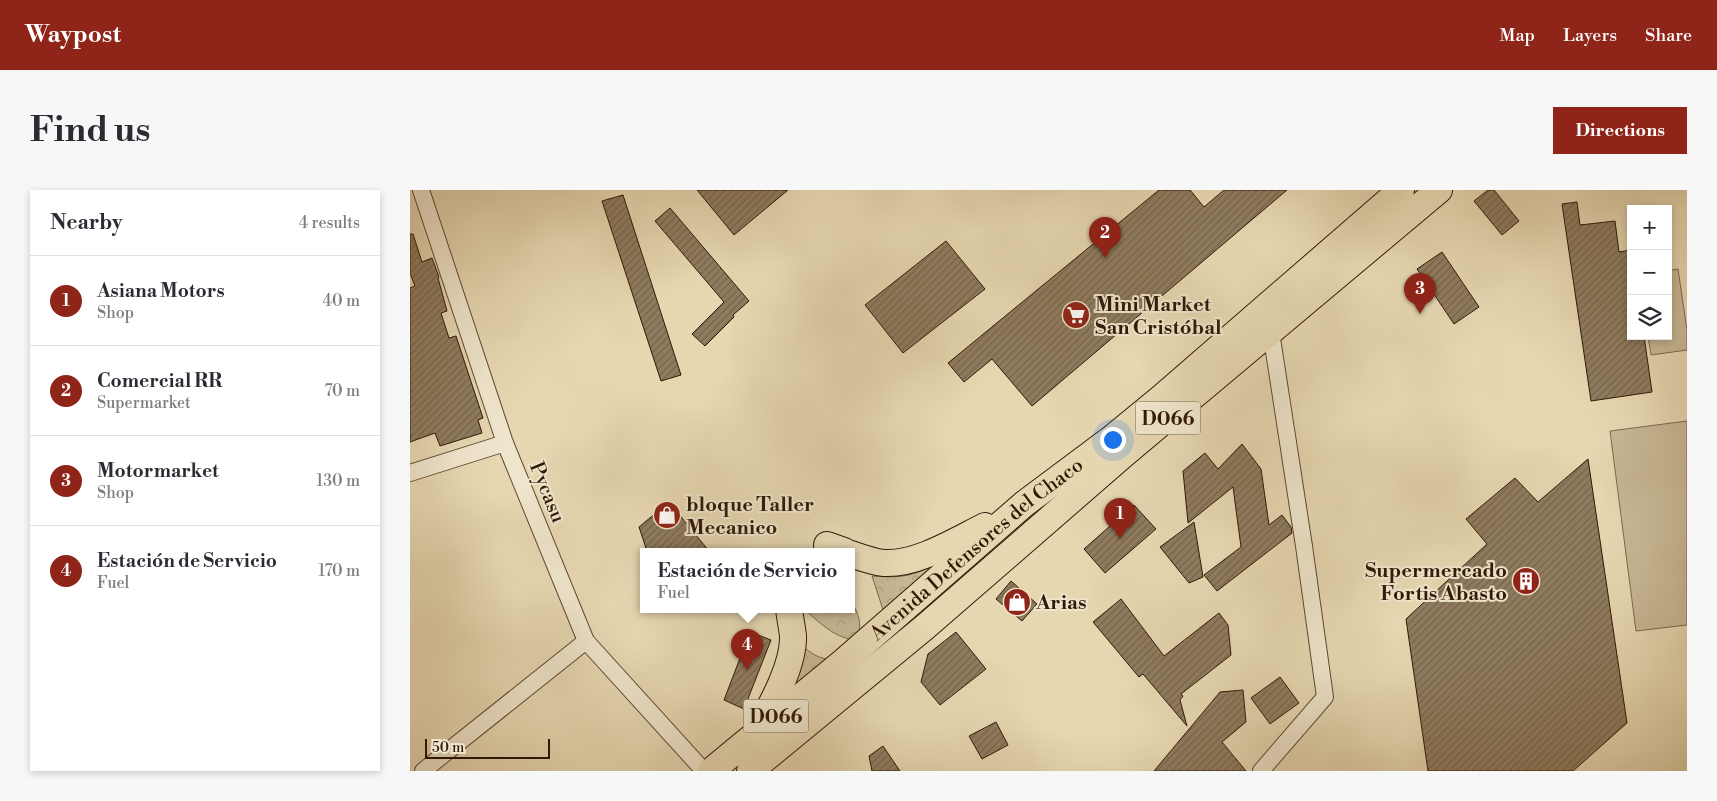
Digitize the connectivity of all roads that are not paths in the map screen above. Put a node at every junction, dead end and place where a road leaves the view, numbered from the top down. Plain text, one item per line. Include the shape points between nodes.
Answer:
1 (421, 190) edge
2 (1401, 190) edge
3 (1422, 190) edge
4 (1439, 190) edge
5 (1343, 271) junction
6 (1271, 332) junction
7 (505, 443) junction
8 (410, 473) edge
9 (1017, 510) junction
10 (855, 555) edge
11 (790, 613) edge
12 (586, 641) junction
13 (856, 669) junction
14 (755, 734) junction
15 (423, 771) edge
16 (704, 771) edge
17 (711, 771) edge
18 (735, 771) edge
19 (750, 771) edge
20 (1261, 771) edge

1 - 7 street, Pycasu
2 - 9 highway, Avenida Defensores del Chaco / D066 via 1161,398
3 - 5 highway via 1352,250
4 - 5 highway, Avenida Defensores del Chaco / D066
5 - 6 highway, Avenida Defensores del Chaco / D066
6 - 13 highway, Avenida Defensores del Chaco / D066 via 1123,454 925,627
6 - 20 street via 1325,697
7 - 8 street
7 - 12 street, Pycasu
9 - 10 highway via 902,562 884,563
9 - 13 highway, Avenida Defensores del Chaco / D066 via 883,626
11 - 14 highway via 793,638 791,654 776,695
12 - 15 street
12 - 16 street, Pycasu
13 - 14 highway, Avenida Defensores del Chaco / D066
13 - 18 highway
13 - 19 highway, Avenida Defensores del Chaco / D066
14 - 17 highway, Avenida Defensores del Chaco / D066

